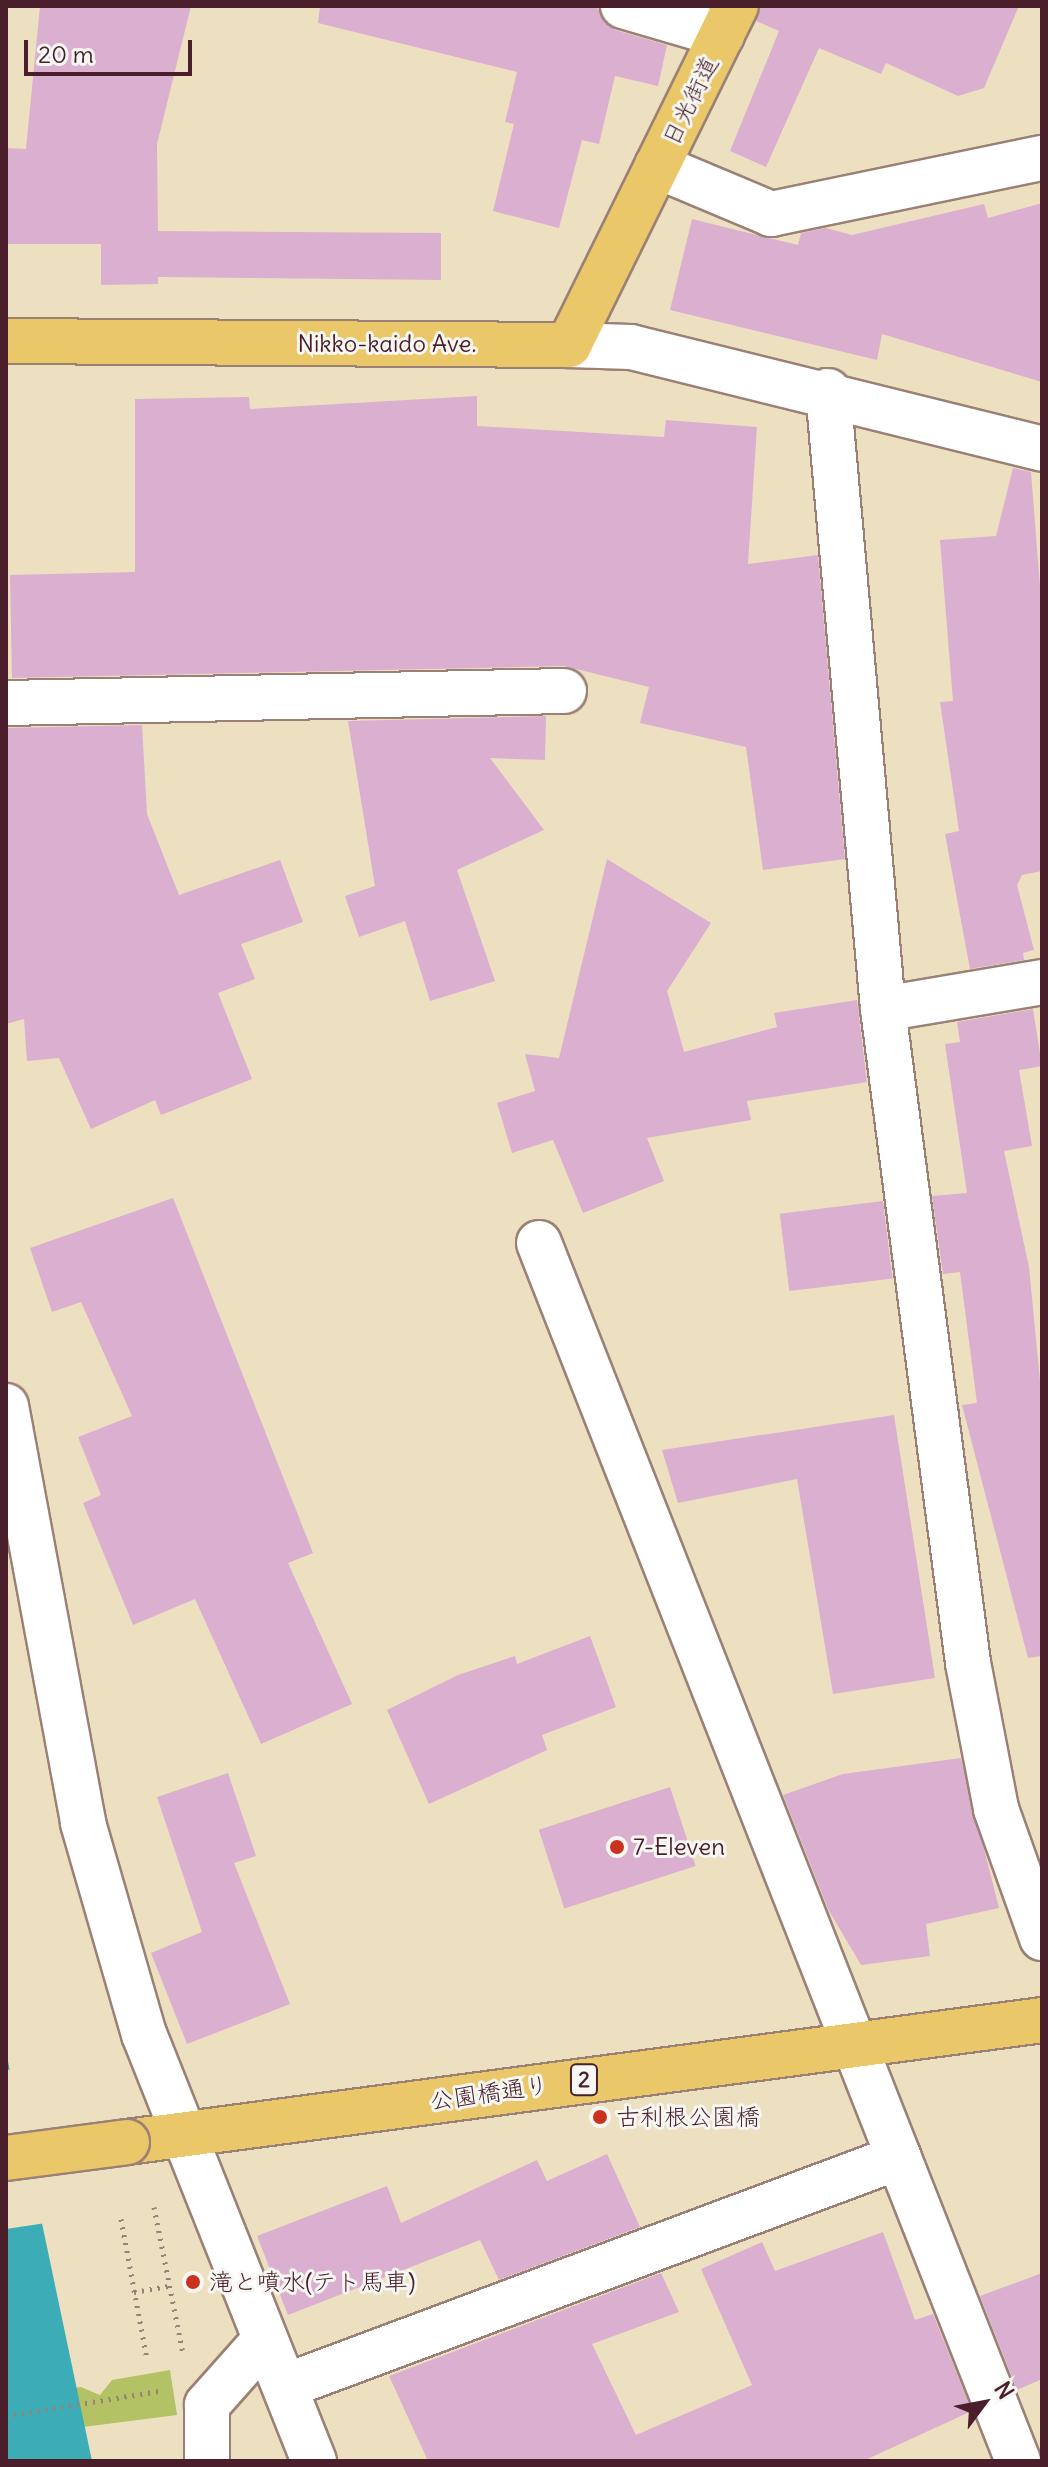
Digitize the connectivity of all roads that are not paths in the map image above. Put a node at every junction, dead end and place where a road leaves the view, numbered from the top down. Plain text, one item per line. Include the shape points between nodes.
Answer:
1 (623, 6) edge
2 (729, 20) edge
3 (1042, 158) edge
4 (657, 166) junction
5 (6, 341) edge
6 (569, 345) junction
7 (828, 391) junction
8 (1039, 446) edge
9 (564, 691) dead end
10 (6, 703) edge
11 (1042, 982) edge
12 (883, 1009) junction
13 (539, 1243) dead end
14 (6, 1406) edge
15 (1042, 1938) edge
16 (1042, 2020) edge
17 (855, 2044) junction
18 (189, 2133) junction
19 (899, 2157) junction
20 (6, 2158) edge
21 (262, 2343) junction
22 (286, 2386) junction
23 (207, 2461) edge
24 (314, 2461) edge
25 (1018, 2461) edge

1 - 2 street
2 - 4 main road, 日光街道
3 - 4 street via 771,214
4 - 6 main road
5 - 6 main road, Nikko-kaido Ave.
6 - 7 street via 631,347
7 - 8 street
7 - 12 street
9 - 10 street
11 - 12 street
12 - 15 street via 968,1663 996,1809
13 - 17 street
14 - 18 street via 83,1823 144,2034
16 - 17 main road, 公園橋通り / 2
17 - 18 main road, 公園橋通り / 2
17 - 19 street
18 - 20 main road, 公園橋通り / 2, bridge
18 - 21 street
19 - 22 street
19 - 25 street
21 - 22 street
21 - 23 street via 207,2405
22 - 24 street

